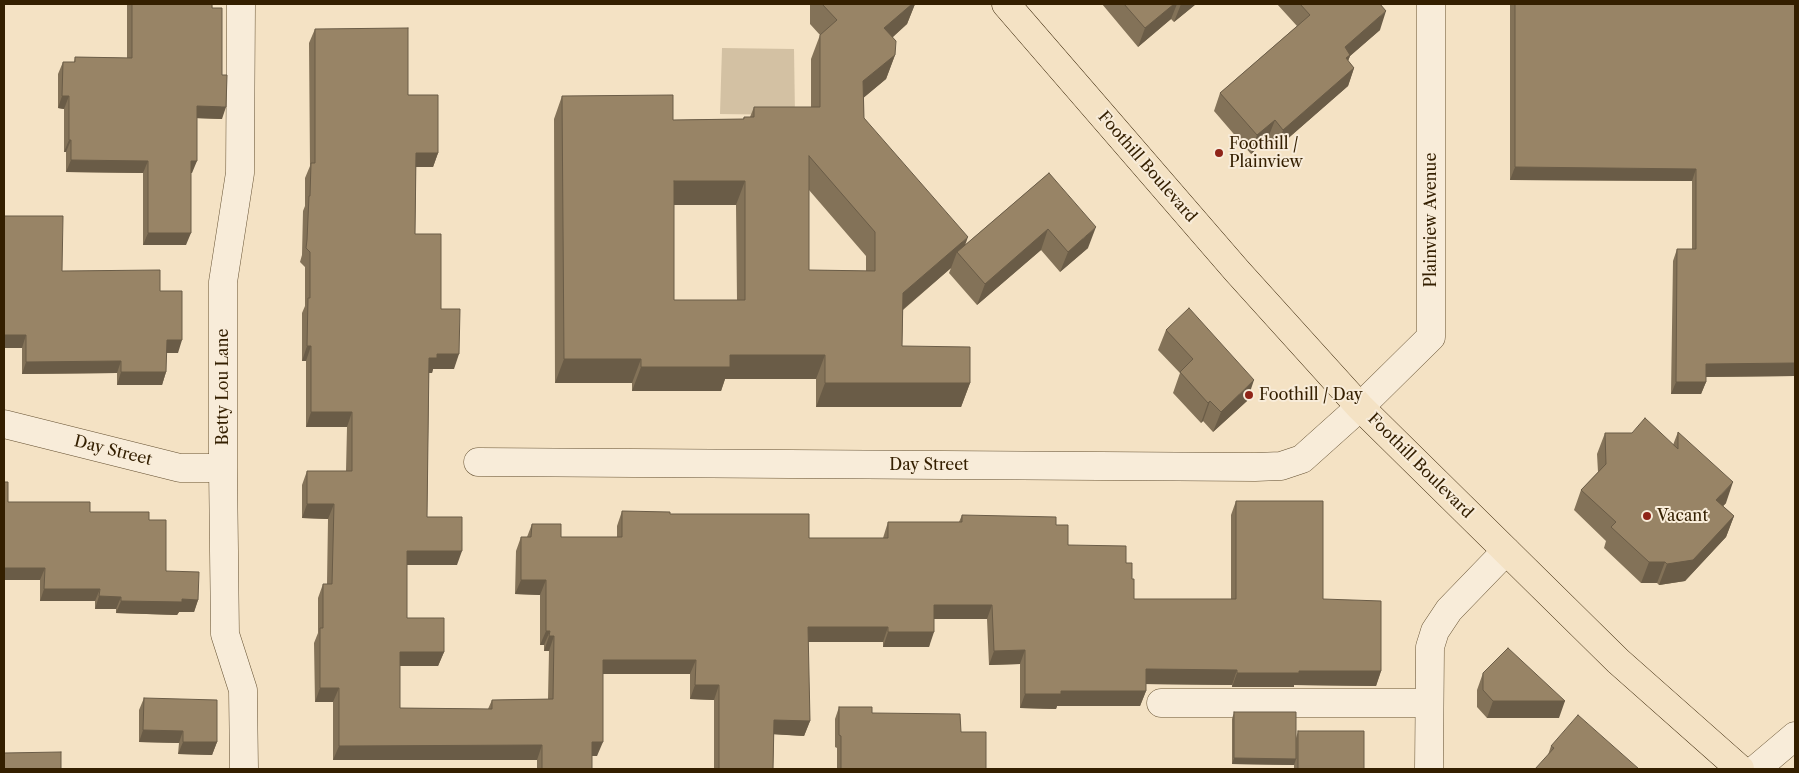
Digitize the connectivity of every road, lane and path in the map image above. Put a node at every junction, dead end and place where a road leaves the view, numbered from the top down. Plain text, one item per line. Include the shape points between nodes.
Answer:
1 (241, 4) edge
2 (1006, 4) edge
3 (1431, 4) edge
4 (1360, 407) junction
5 (4, 424) edge
6 (478, 462) dead end
7 (223, 468) junction
8 (1506, 552) junction
9 (1161, 703) dead end
10 (1429, 703) junction
11 (1795, 736) edge
12 (244, 769) edge
13 (1429, 769) edge
14 (1740, 769) edge
15 (1756, 769) edge

1 - 7 street, Betty Lou Lane via 240,173 223,282
2 - 4 main road, Foothill Boulevard
3 - 4 street, Plainview Avenue via 1431,337
4 - 6 street, Day Street via 1302,459 1281,466
4 - 8 main road, Foothill Boulevard
5 - 7 street, Day Street via 180,468
7 - 12 street, Betty Lou Lane via 225,634 243,690
8 - 10 street via 1450,610 1435,631 1430,647
8 - 14 main road, Foothill Boulevard via 1618,661
9 - 10 street
10 - 13 street
11 - 15 street

